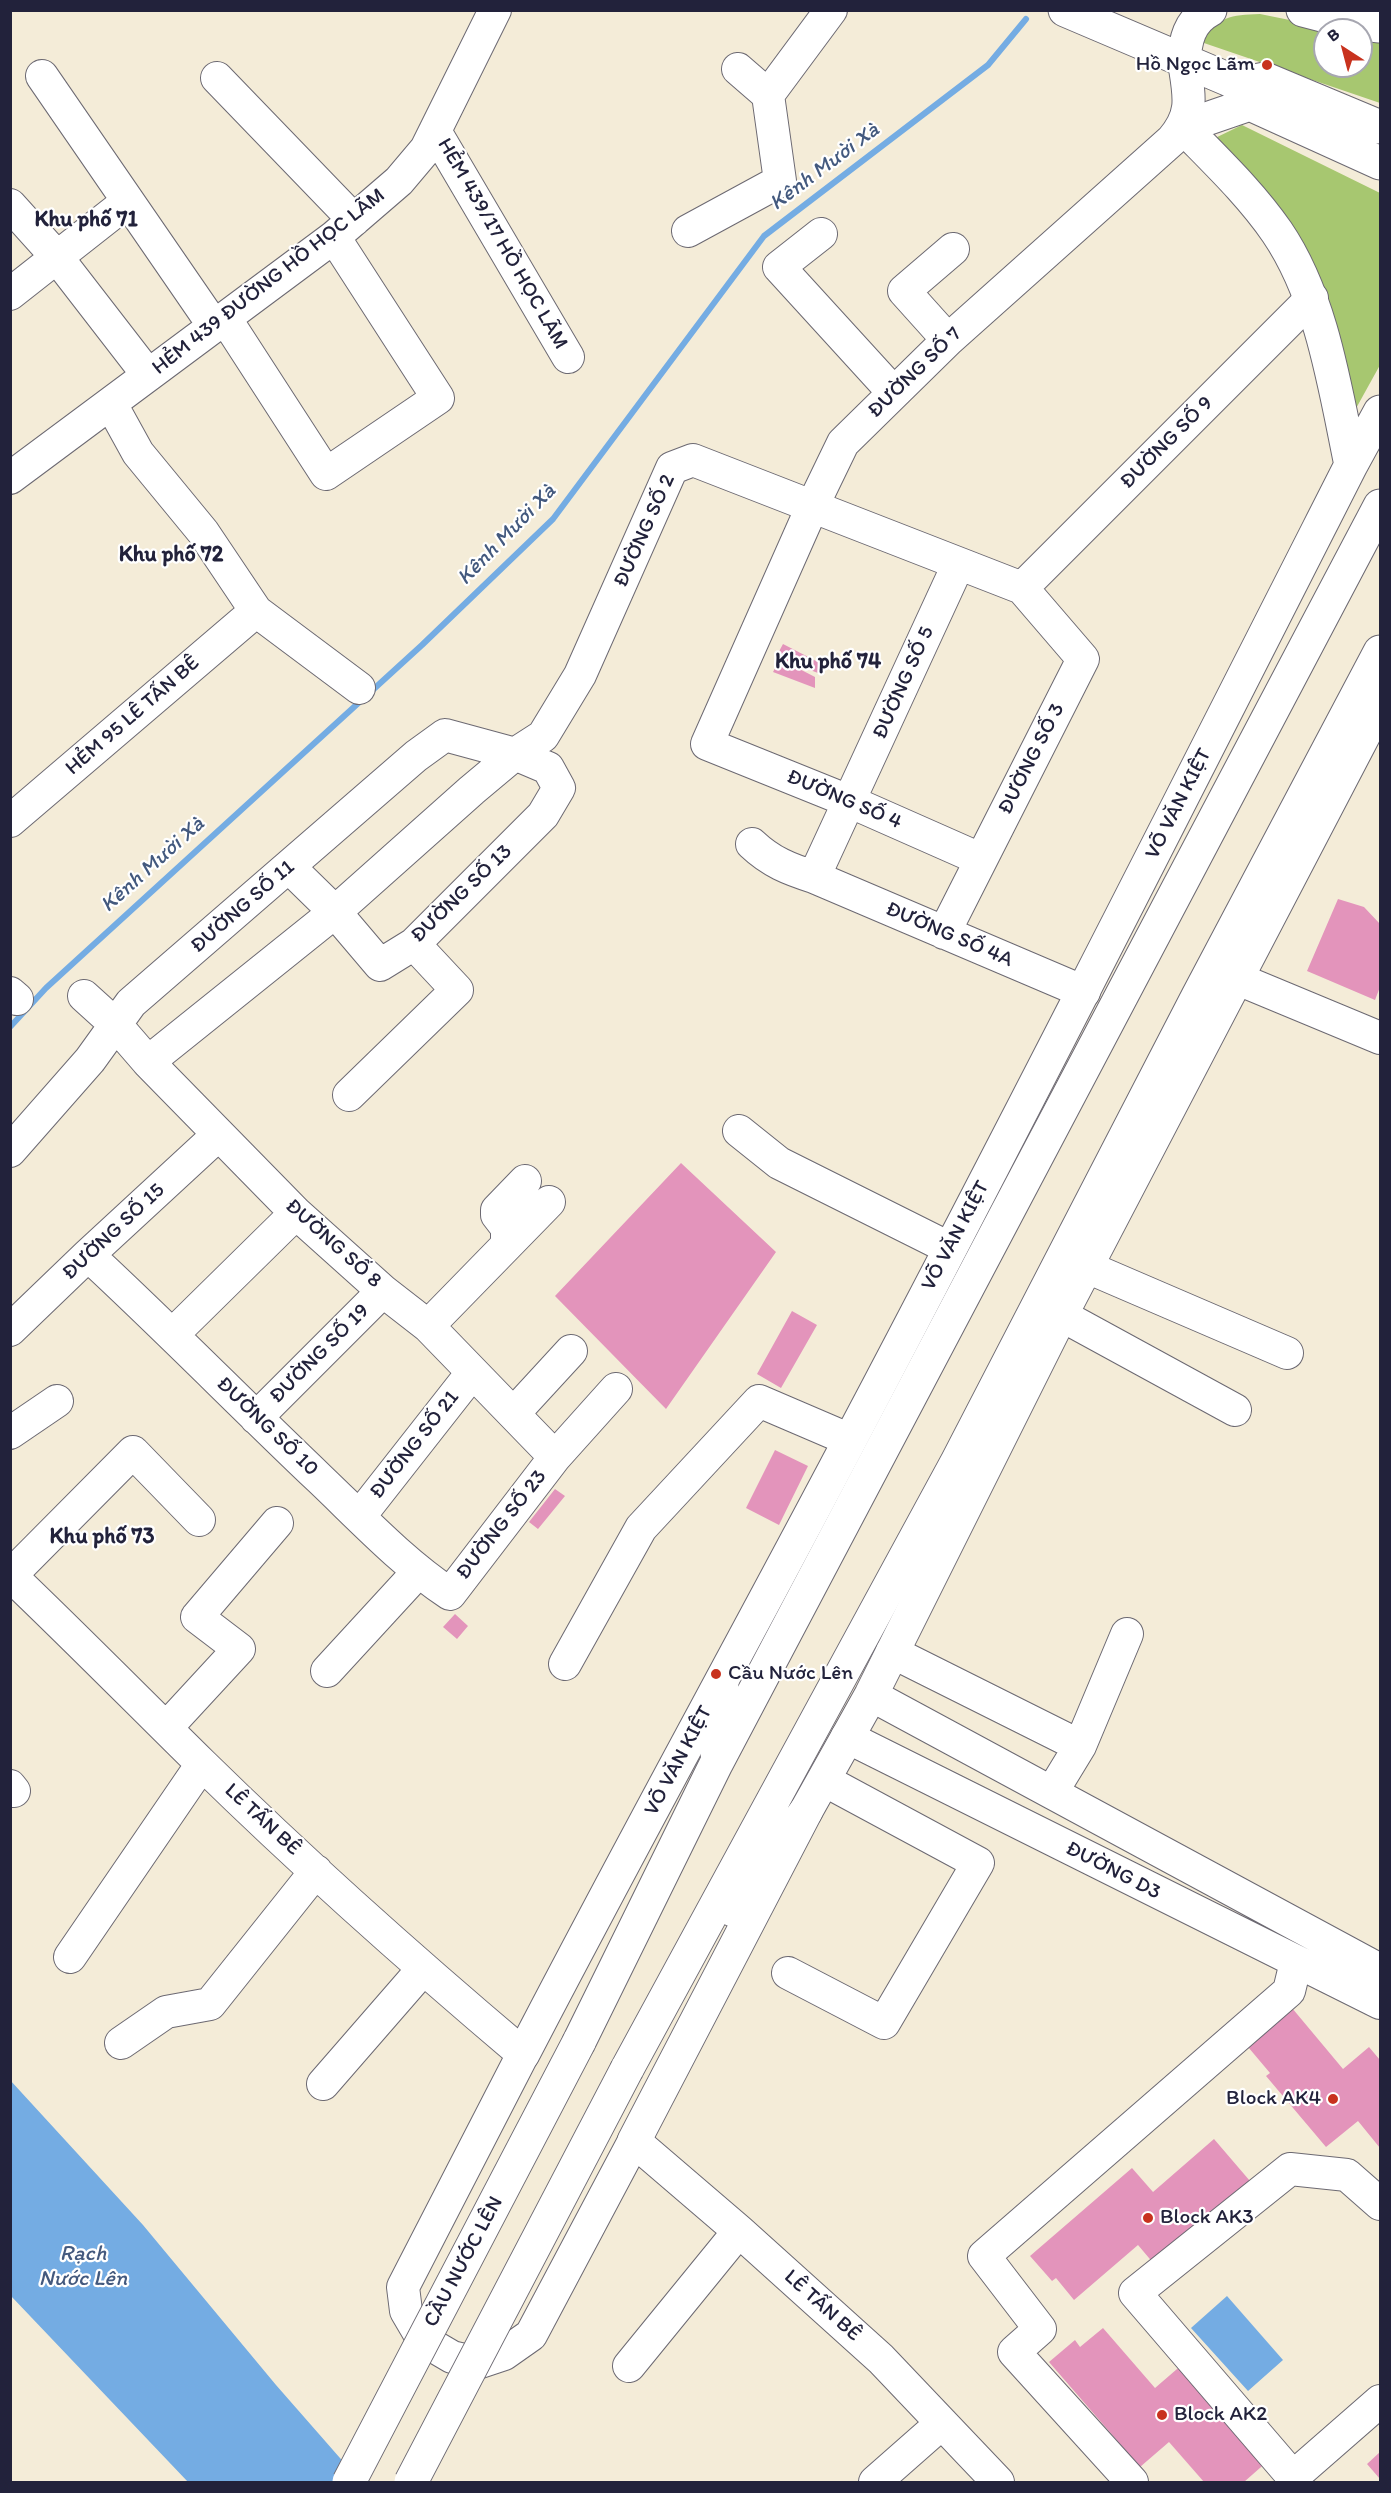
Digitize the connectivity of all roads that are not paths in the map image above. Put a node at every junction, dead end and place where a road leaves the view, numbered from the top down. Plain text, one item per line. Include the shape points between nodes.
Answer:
1 (495, 10) edge
2 (831, 10) edge
3 (1065, 10) edge
4 (1210, 10) edge
5 (1303, 10) edge
6 (1380, 26) edge
7 (1184, 62) junction
8 (738, 69) dead end
9 (42, 76) dead end
10 (217, 78) dead end
11 (1244, 94) junction
12 (768, 95) junction
13 (1183, 127) junction
14 (1380, 127) edge
15 (435, 131) junction
16 (1379, 164) edge
17 (127, 202) junction
18 (10, 205) edge
19 (344, 228) junction
20 (688, 231) dead end
21 (821, 234) dead end
22 (953, 249) dead end
23 (56, 256) junction
24 (10, 294) edge
25 (1311, 298) junction
26 (219, 322) junction
27 (948, 340) junction
28 (568, 357) dead end
29 (148, 375) junction
30 (894, 393) junction
31 (111, 404) junction
32 (1380, 412) edge
33 (1351, 465) junction
34 (10, 478) edge
35 (813, 505) junction
36 (1380, 506) edge
37 (958, 565) junction
38 (1022, 588) junction
39 (256, 611) junction
40 (1380, 652) edge
41 (1083, 659) joint
42 (359, 688) dead end
43 (1380, 704) edge
44 (708, 744) joint
45 (515, 754) junction
46 (851, 802) junction
47 (10, 821) edge
48 (752, 844) dead end
49 (980, 859) junction
50 (289, 867) junction
51 (814, 877) junction
52 (335, 912) junction
53 (944, 933) junction
54 (414, 944) junction
55 (1238, 980) junction
56 (1084, 992) junction
57 (84, 996) dead end
58 (116, 1025) junction
59 (1378, 1031) edge
60 (148, 1062) junction
61 (349, 1095) dead end
62 (739, 1131) dead end
63 (218, 1135) junction
64 (10, 1151) edge
65 (525, 1181) dead end
66 (549, 1202) dead end
67 (296, 1213) junction
68 (507, 1245) junction
69 (949, 1248) junction
70 (88, 1255) junction
71 (1087, 1267) junction
72 (383, 1291) junction
73 (1060, 1315) junction
74 (428, 1326) junction
75 (10, 1330) edge
76 (173, 1334) junction
77 (571, 1351) dead end
78 (1287, 1353) dead end
79 (472, 1373) junction
80 (616, 1389) dead end
81 (57, 1401) dead end
82 (1235, 1410) dead end
83 (514, 1413) junction
84 (256, 1418) junction
85 (11, 1431) edge
86 (850, 1440) junction
87 (555, 1457) junction
88 (359, 1517) junction
89 (199, 1520) dead end
90 (277, 1523) dead end
91 (418, 1572) junction
92 (11, 1575) edge
93 (450, 1594) joint
94 (1126, 1634) dead end
95 (892, 1653) junction
96 (565, 1664) dead end
97 (327, 1671) dead end
98 (722, 1681) junction
99 (881, 1700) junction
100 (167, 1727) junction
101 (858, 1742) junction
102 (1080, 1746) junction
103 (202, 1764) junction
104 (716, 1764) junction
105 (824, 1780) junction
106 (1052, 1792) junction
107 (806, 1811) junction
108 (316, 1871) junction
109 (70, 1957) dead end
110 (1296, 1962) junction
111 (423, 1969) junction
112 (1380, 1970) edge
113 (788, 1973) dead end
114 (1380, 2003) edge
115 (661, 2008) junction
116 (579, 2042) joint
117 (121, 2043) dead end
118 (523, 2054) junction
119 (323, 2084) dead end
120 (634, 2141) junction
121 (1380, 2204) edge
122 (739, 2231) junction
123 (423, 2340) junction
124 (629, 2366) dead end
125 (1380, 2401) edge
126 (942, 2422) junction
127 (349, 2482) edge
128 (411, 2482) edge
129 (875, 2482) edge
130 (998, 2482) edge
131 (1132, 2482) edge

1 - 15 street, HẺM 439 ĐƯỜNG HỒ HỌC LÃM
2 - 12 street
3 - 7 main road
4 - 7 main road via 1191,27
5 - 6 main road
7 - 11 main road
7 - 13 street via 1189,110
8 - 12 street
9 - 17 street
10 - 19 street
11 - 13 main road
11 - 14 main road via 1265,79
11 - 16 main road
12 - 20 street via 780,181
13 - 25 main road via 1246,193 1278,234
13 - 27 street, ĐƯỜNG SỐ 7
15 - 19 street, HẺM 439 ĐƯỜNG HỒ HỌC LÃM via 399,181
15 - 28 street, HẺM 439/17 HỒ HỌC LÃM
17 - 23 street
17 - 26 street
18 - 23 street
19 - 26 street, HẺM 439 ĐƯỜNG HỒ HỌC LÃM
19 - 26 street via 438,398 326,474
21 - 30 street via 780,267
22 - 27 street via 904,291
23 - 24 street
23 - 29 street
25 - 33 main road
25 - 38 street, ĐƯỜNG SỐ 9
26 - 29 street, HẺM 439 ĐƯỜNG HỒ HỌC LÃM
27 - 30 street, ĐƯỜNG SỐ 7
29 - 31 street, HẺM 439 ĐƯỜNG HỒ HỌC LÃM
30 - 35 street, ĐƯỜNG SỐ 7 via 843,443
31 - 34 street, HẺM 439 ĐƯỜNG HỒ HỌC LÃM
31 - 39 street via 138,453 203,532
32 - 33 main road, VÕ VĂN KIỆT
33 - 56 main road, VÕ VĂN KIỆT
35 - 37 street, ĐƯỜNG SỐ 2
35 - 44 street, ĐƯỜNG SỐ 7
35 - 45 street, ĐƯỜNG SỐ 2 via 693,460 672,468 580,675 543,736
36 - 104 main road, VÕ VĂN KIỆT
37 - 38 street, ĐƯỜNG SỐ 2
37 - 46 street, ĐƯỜNG SỐ 5
38 - 41 street, ĐƯỜNG SỐ 2
39 - 42 street
39 - 47 street, HẺM 95 LÊ TẤN BÊ
40 - 115 main road via 957,1462
41 - 49 street, ĐƯỜNG SỐ 3
43 - 55 main road
44 - 46 street, ĐƯỜNG SỐ 4
45 - 50 street, ĐƯỜNG SỐ 11 via 445,735
45 - 52 street, ĐƯỜNG SỐ 2
45 - 54 street, ĐƯỜNG SỐ 13 via 548,768 558,788 543,815
46 - 49 street, ĐƯỜNG SỐ 4
46 - 51 street, ĐƯỜNG SỐ 5
48 - 51 street, ĐƯỜNG SỐ 4A via 784,868
49 - 53 street, ĐƯỜNG SỐ 3
50 - 52 street
50 - 58 street, ĐƯỜNG SỐ 11 via 131,1003
51 - 53 street, ĐƯỜNG SỐ 4A
52 - 54 street, ĐƯỜNG SỐ 13 via 380,965
52 - 60 street
53 - 56 street, ĐƯỜNG SỐ 4A
54 - 61 street via 457,990
55 - 59 street
55 - 71 main road
56 - 69 main road, VÕ VĂN KIỆT
57 - 58 street, ĐƯỜNG SỐ 8
58 - 60 street, ĐƯỜNG SỐ 8
58 - 64 street, ĐƯỜNG SỐ 11
60 - 63 street, ĐƯỜNG SỐ 8
62 - 69 street via 779,1163
63 - 67 street, ĐƯỜNG SỐ 8
63 - 70 street, ĐƯỜNG SỐ 15
65 - 68 street via 497,1210 507,1228
66 - 68 street
67 - 72 street, ĐƯỜNG SỐ 8
67 - 76 street
68 - 74 street
69 - 86 main road, VÕ VĂN KIỆT
70 - 75 street, ĐƯỜNG SỐ 15
70 - 76 street, ĐƯỜNG SỐ 10
71 - 73 main road
71 - 78 street
72 - 74 street, ĐƯỜNG SỐ 8
72 - 84 street, ĐƯỜNG SỐ 19
73 - 82 street
73 - 95 main road
74 - 79 street, ĐƯỜNG SỐ 8
76 - 84 street, ĐƯỜNG SỐ 10
77 - 83 street
79 - 83 street, ĐƯỜNG SỐ 8
79 - 88 street, ĐƯỜNG SỐ 21
80 - 87 street, ĐƯỜNG SỐ 23
81 - 85 street
83 - 87 street, ĐƯỜNG SỐ 8
84 - 88 street, ĐƯỜNG SỐ 10
86 - 96 street via 759,1401 641,1528
86 - 98 main road, VÕ VĂN KIỆT
87 - 93 street, ĐƯỜNG SỐ 23
88 - 91 street, ĐƯỜNG SỐ 10
89 - 92 street via 133,1452
90 - 100 street via 197,1617 239,1649
91 - 93 street, ĐƯỜNG SỐ 10
91 - 97 street
92 - 100 street, LÊ TẤN BÊ
94 - 102 street
95 - 99 main road
95 - 102 street
98 - 104 main road
98 - 118 main road, VÕ VĂN KIỆT
99 - 101 main road
99 - 106 street, ĐƯỜNG D3
100 - 103 street, LÊ TẤN BÊ
101 - 105 main road
101 - 110 street, ĐƯỜNG D3
102 - 106 street
103 - 108 street, LÊ TẤN BÊ
103 - 109 street
104 - 116 main road, VÕ VĂN KIỆT
105 - 107 main road
105 - 113 street via 978,1863 884,2023
106 - 112 street, ĐƯỜNG D3
107 - 115 main road
107 - 120 main road
108 - 111 street, LÊ TẤN BÊ
108 - 117 street via 210,2004 166,2012
110 - 114 street, ĐƯỜNG D3
110 - 131 street via 1289,1992 984,2256 1040,2329 1014,2352
111 - 118 street, LÊ TẤN BÊ
111 - 119 street
115 - 128 main road, bridge
116 - 123 main road, CẦU NƯỚC LÊN, bridge
118 - 123 street via 402,2287 406,2311
120 - 122 street, LÊ TẤN BÊ
120 - 123 street via 531,2335 504,2354 477,2363 452,2357
121 - 125 street via 1347,2175 1290,2169 1135,2293 1293,2477
122 - 124 street
122 - 126 street, LÊ TẤN BÊ via 881,2359
123 - 127 main road, CẦU NƯỚC LÊN, bridge
126 - 129 street
126 - 130 street, LÊ TẤN BÊ

